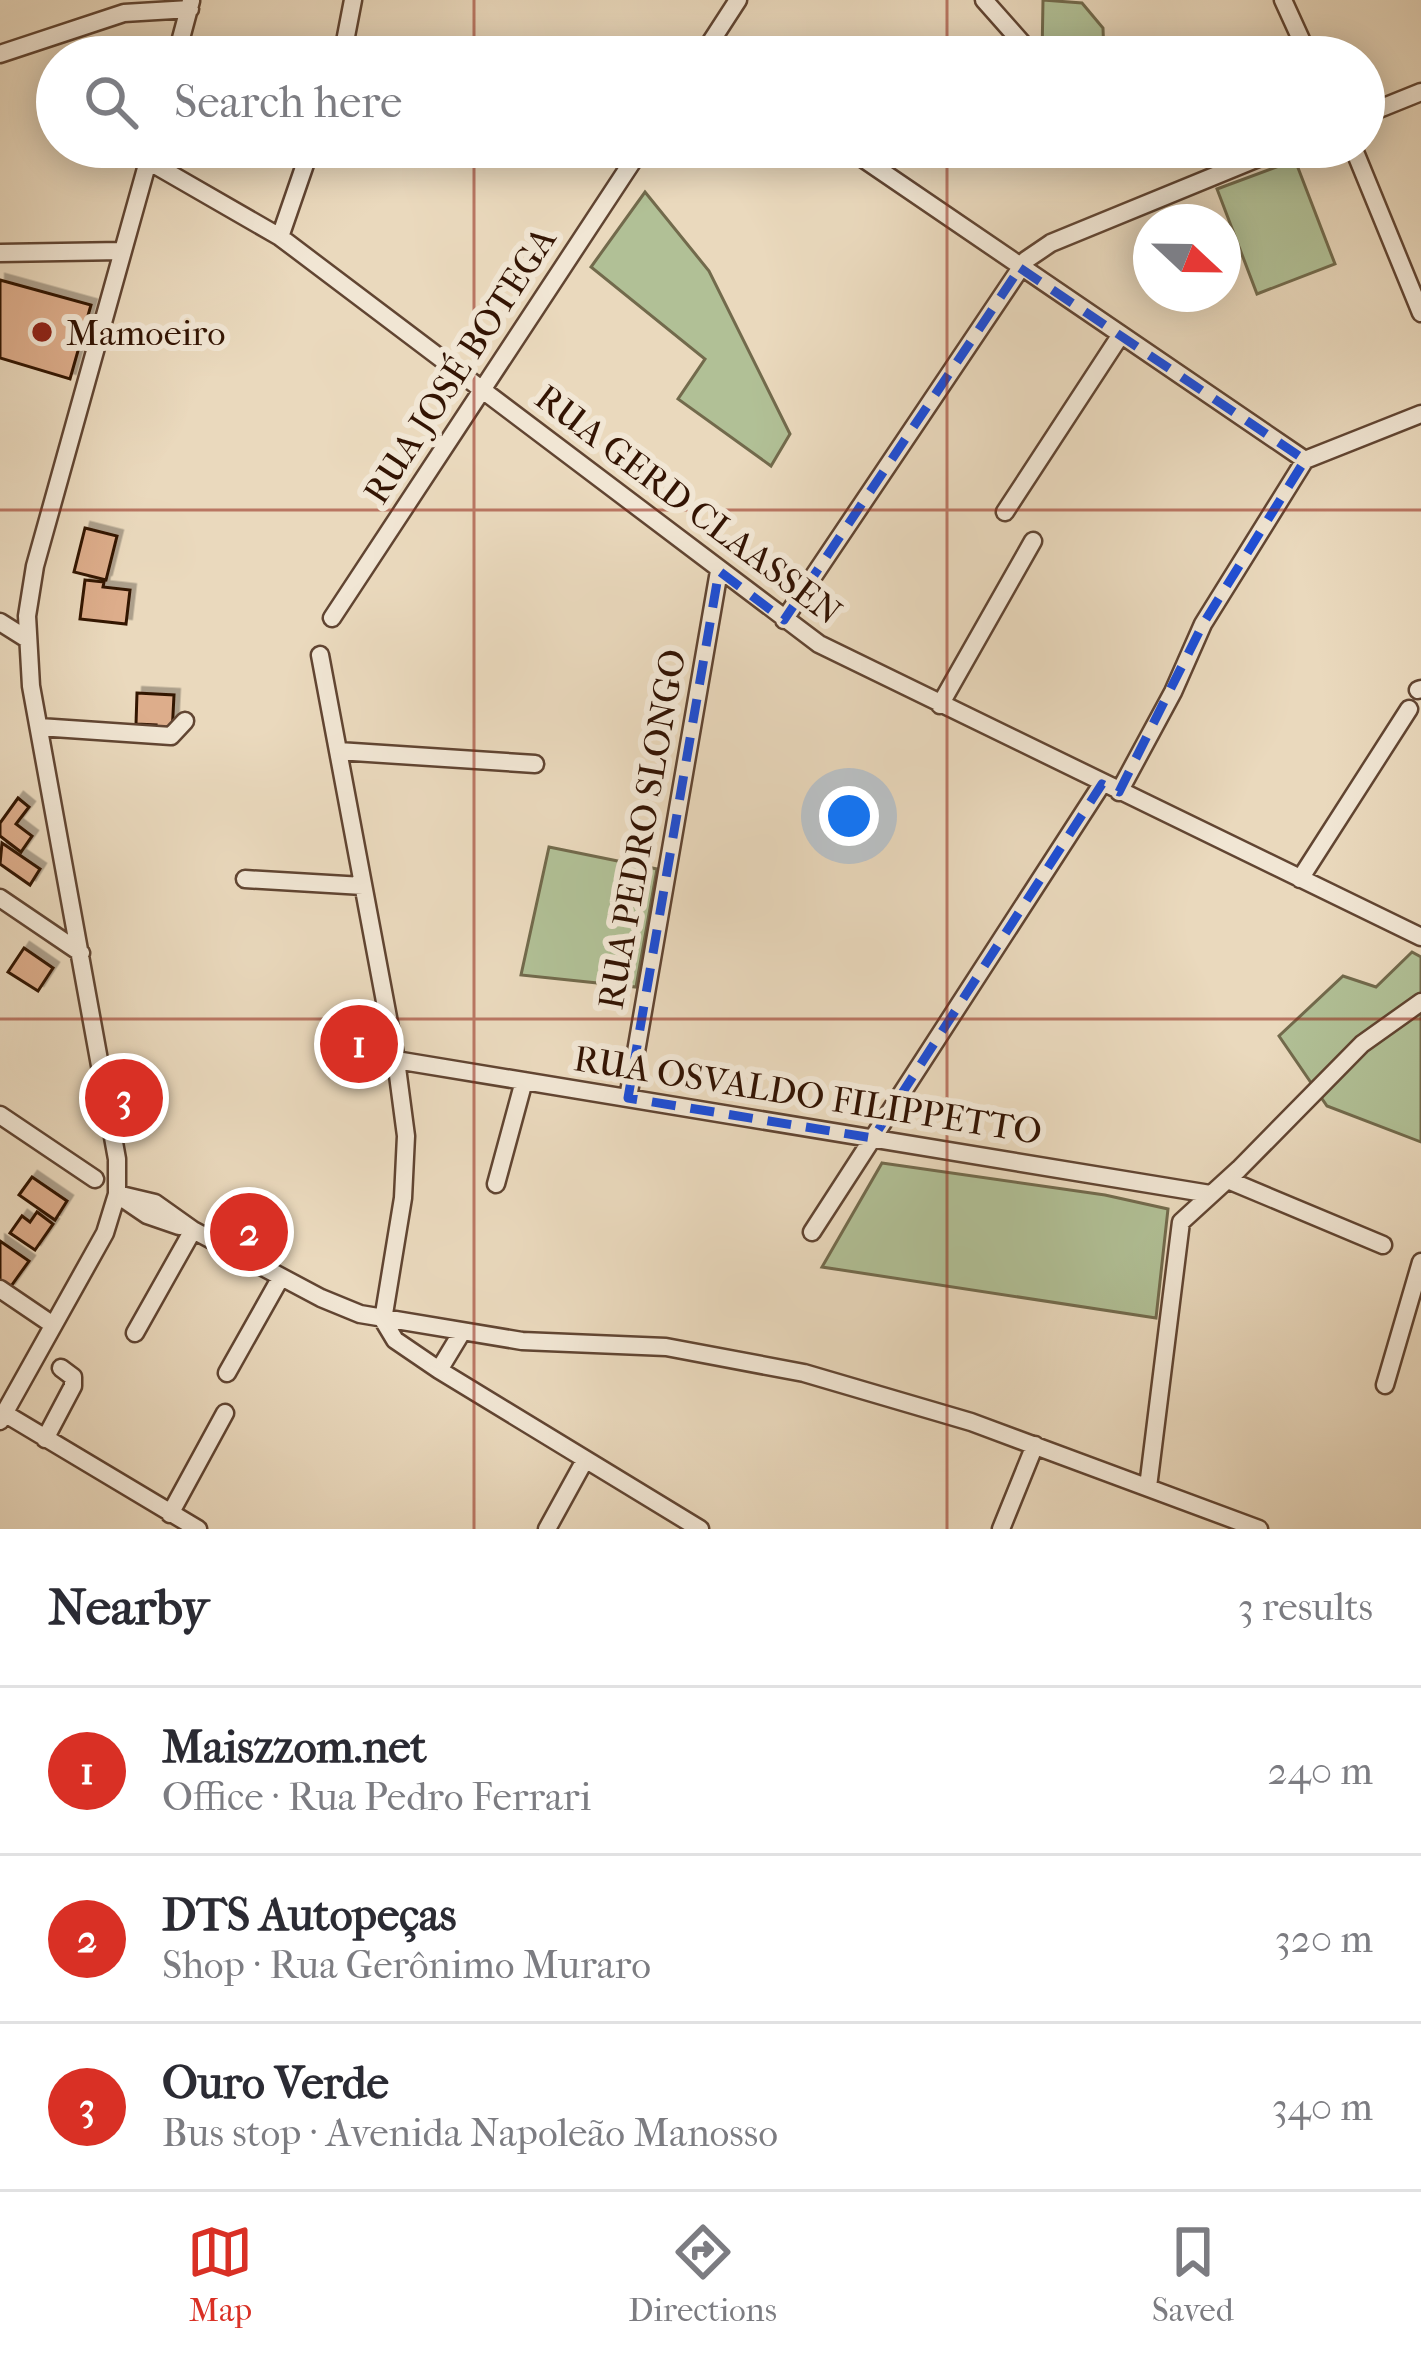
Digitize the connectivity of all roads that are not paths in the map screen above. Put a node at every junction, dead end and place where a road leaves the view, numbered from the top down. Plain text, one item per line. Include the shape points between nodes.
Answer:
1 (353, 0) edge
2 (738, 0) edge
3 (984, 0) edge
4 (1283, 0) edge
5 (191, 4) edge
6 (54, 36) edge
7 (182, 36) edge
8 (346, 36) edge
9 (718, 36) edge
10 (1016, 36) edge
11 (1299, 36) edge
12 (36, 42) edge
13 (0, 54) edge
14 (1421, 92) edge
15 (1385, 107) edge
16 (146, 168) edge
17 (172, 168) edge
18 (304, 168) edge
19 (628, 168) edge
20 (876, 168) edge
21 (1234, 168) edge
22 (1362, 168) edge
23 (280, 237) junction
24 (122, 251) junction
25 (0, 253) edge
26 (1020, 268) junction
27 (1421, 314) edge
28 (1120, 336) junction
29 (482, 391) junction
30 (1421, 414) edge
31 (1305, 460) junction
32 (1005, 512) dead end
33 (1033, 541) dead end
34 (719, 571) junction
35 (332, 619) dead end
36 (784, 620) junction
37 (0, 622) edge
38 (27, 639) junction
39 (320, 655) dead end
40 (940, 705) junction
41 (1409, 709) dead end
42 (185, 721) dead end
43 (39, 727) junction
44 (338, 751) junction
45 (535, 764) dead end
46 (1111, 788) junction
47 (245, 879) dead end
48 (1300, 879) junction
49 (363, 886) junction
50 (0, 898) edge
51 (1421, 937) edge
52 (81, 953) junction
53 (1421, 1002) edge
54 (396, 1060) junction
55 (524, 1081) junction
56 (628, 1098) junction
57 (0, 1114) edge
58 (873, 1138) junction
59 (95, 1179) dead end
60 (1228, 1180) junction
61 (496, 1184) dead end
62 (117, 1194) junction
63 (1210, 1194) junction
64 (194, 1230) junction
65 (812, 1232) dead end
66 (1383, 1245) dead end
67 (1421, 1262) edge
68 (281, 1277) junction
69 (0, 1289) edge
70 (383, 1320) junction
71 (53, 1325) junction
72 (462, 1332) junction
73 (135, 1333) dead end
74 (62, 1368) dead end
75 (439, 1370) junction
76 (227, 1372) dead end
77 (1384, 1385) dead end
78 (225, 1413) dead end
79 (2, 1417) edge
80 (45, 1439) junction
81 (1035, 1444) junction
82 (585, 1460) junction
83 (1148, 1487) junction
84 (170, 1514) junction
85 (695, 1528) edge
86 (198, 1529) edge
87 (548, 1529) edge
88 (1001, 1529) edge
89 (1259, 1529) edge

1 - 8 street
2 - 9 street
3 - 10 street
4 - 11 street
5 - 6 street via 124,13
5 - 7 street
12 - 13 street
14 - 15 street
16 - 24 street
17 - 23 street, RUA GERD CLAASSEN
18 - 23 street
19 - 29 street, RUA JOSÉ BOTEGA
20 - 26 street
21 - 26 street via 1051,243
22 - 27 street
23 - 29 street, RUA GERD CLAASSEN
24 - 25 street
24 - 38 street via 35,566
26 - 28 street
26 - 36 street
28 - 31 street
28 - 32 street
29 - 34 street, RUA GERD CLAASSEN
29 - 35 street, RUA JOSÉ BOTEGA
30 - 31 street
31 - 46 street
33 - 40 street
34 - 36 street, RUA GERD CLAASSEN
34 - 56 street, RUA PEDRO SLONGO
36 - 40 street, RUA GERD CLAASSEN
37 - 38 street
38 - 43 street
39 - 44 street
40 - 46 street, RUA GERD CLAASSEN
41 - 48 street
42 - 43 street via 171,736
43 - 52 street
44 - 45 street
44 - 49 street
46 - 48 street, RUA GERD CLAASSEN
46 - 58 street
47 - 49 street
48 - 51 street, RUA GERD CLAASSEN
49 - 54 street
50 - 52 street
52 - 62 street
53 - 60 street via 1361,1044
54 - 55 street, RUA OSVALDO FILIPPETTO
54 - 70 street via 406,1164
55 - 56 street, RUA OSVALDO FILIPPETTO
55 - 61 street
56 - 58 street, RUA OSVALDO FILIPPETTO
57 - 59 street
58 - 63 street, RUA OSVALDO FILIPPETTO
58 - 65 street
60 - 63 street
60 - 66 street
62 - 64 street via 147,1215
62 - 71 street via 105,1233
63 - 83 street via 1178,1232
64 - 68 street
64 - 73 street
67 - 77 street
68 - 70 street
68 - 76 street
69 - 71 street
70 - 72 street
70 - 75 street via 395,1340
71 - 79 street
72 - 75 street
72 - 81 street via 666,1347 759,1363
74 - 80 street via 73,1385
75 - 82 street
78 - 84 street
79 - 80 street
80 - 84 street
81 - 83 street
81 - 88 street
82 - 85 street
82 - 87 street
83 - 89 street
84 - 86 street

